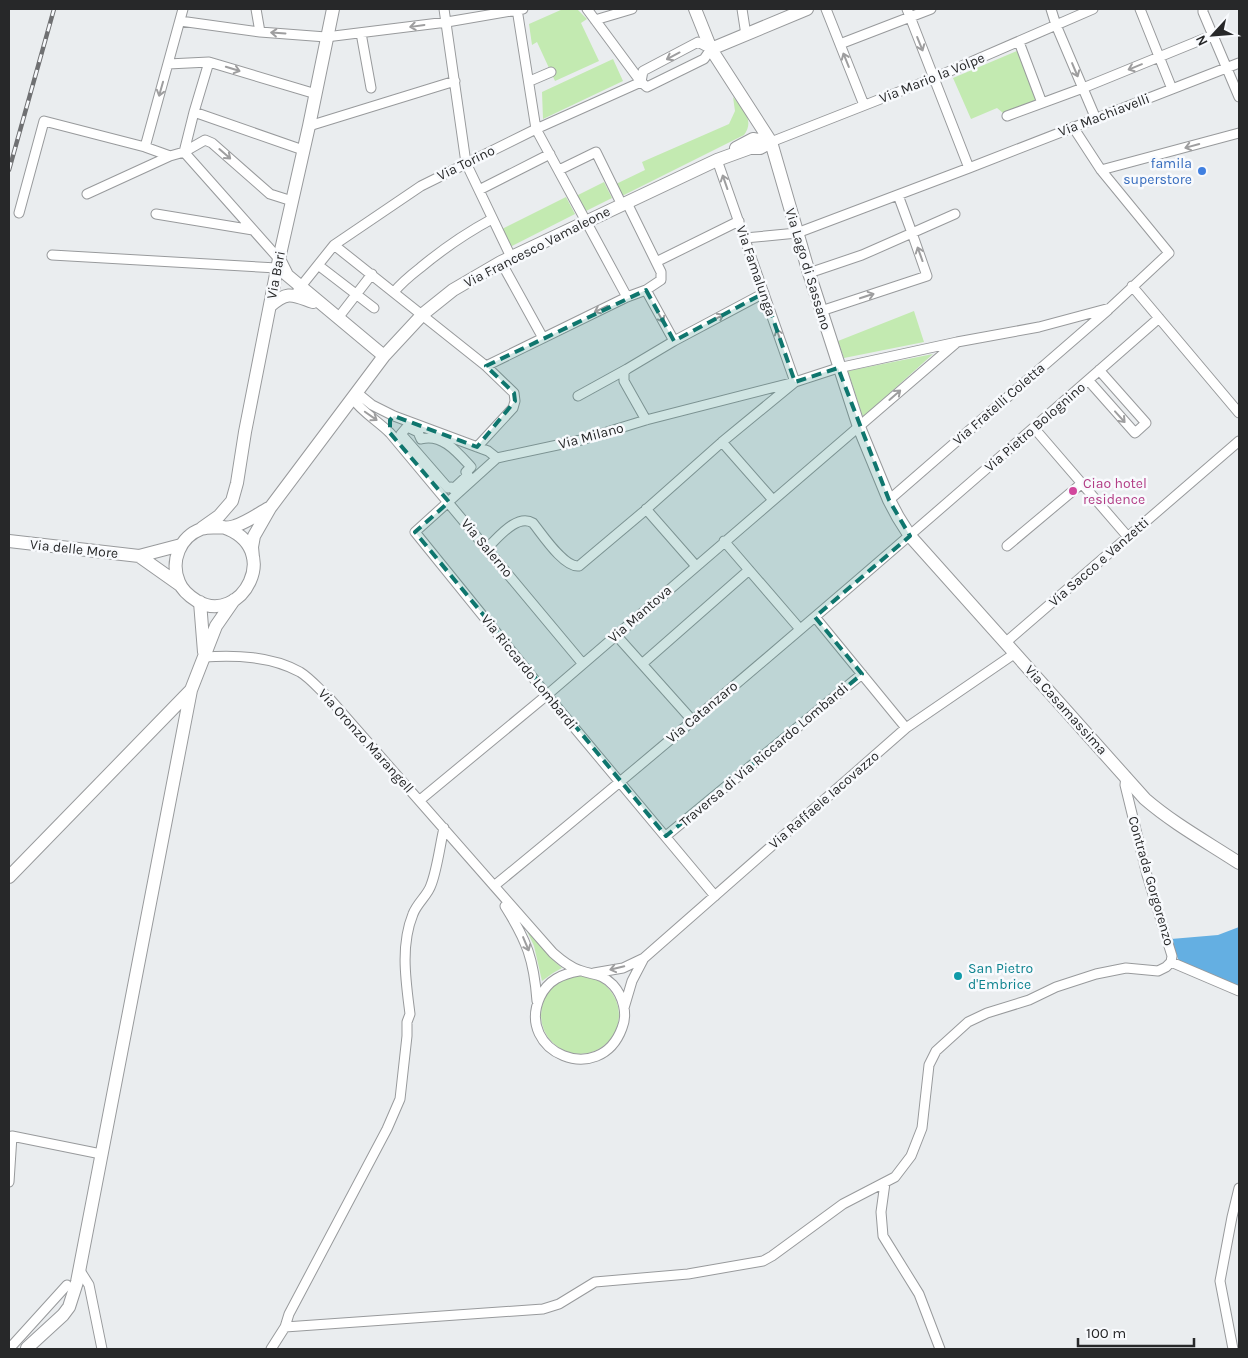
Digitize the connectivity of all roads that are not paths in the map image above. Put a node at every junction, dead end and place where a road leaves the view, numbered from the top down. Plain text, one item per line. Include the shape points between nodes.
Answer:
1 (193, 9) edge
2 (256, 9) edge
3 (333, 9) edge
4 (444, 9) edge
5 (519, 9) edge
6 (586, 9) edge
7 (632, 9) edge
8 (695, 9) edge
9 (742, 9) edge
10 (807, 9) edge
11 (826, 9) edge
12 (931, 9) edge
13 (1051, 9) edge
14 (1092, 9) edge
15 (1140, 9) edge
16 (1203, 9) edge
17 (183, 10) edge
18 (908, 13) edge
19 (595, 20) junction
20 (180, 21) junction
21 (447, 22) junction
22 (1056, 25) junction
23 (260, 32) junction
24 (362, 33) junction
25 (746, 35) junction
26 (1212, 35) junction
27 (326, 37) junction
28 (1019, 42) junction
29 (840, 44) junction
30 (711, 50) junction
31 (1159, 57) junction
32 (209, 62) junction
33 (1239, 63) edge
34 (168, 64) junction
35 (1228, 68) junction
36 (550, 72) dead end
37 (934, 78) junction
38 (455, 81) junction
39 (530, 82) junction
40 (641, 82) junction
41 (371, 88) dead end
42 (1082, 88) junction
43 (1172, 89) junction
44 (316, 94) junction
45 (1239, 97) edge
46 (1042, 103) junction
47 (864, 105) junction
48 (194, 112) junction
49 (1007, 116) dead end
50 (756, 118) junction
51 (1096, 119) junction
52 (309, 126) junction
53 (1073, 127) junction
54 (536, 129) junction
55 (1239, 133) edge
56 (753, 139) junction
57 (771, 142) junction
58 (145, 147) junction
59 (303, 150) junction
60 (184, 152) junction
61 (550, 154) junction
62 (170, 156) junction
63 (718, 160) junction
64 (466, 163) junction
65 (969, 168) junction
66 (559, 170) junction
67 (1101, 170) junction
68 (479, 190) junction
69 (87, 194) dead end
70 (898, 195) junction
71 (292, 201) junction
72 (624, 204) junction
73 (19, 212) dead end
74 (156, 214) dead end
75 (955, 214) dead end
76 (492, 219) junction
77 (739, 221) junction
78 (586, 222) junction
79 (253, 230) junction
80 (797, 233) junction
81 (912, 233) junction
82 (745, 238) junction
83 (334, 244) junction
84 (52, 255) dead end
85 (506, 260) junction
86 (656, 262) junction
87 (318, 265) junction
88 (809, 273) junction
89 (372, 274) junction
90 (286, 277) junction
91 (1132, 286) junction
92 (646, 290) junction
93 (394, 292) junction
94 (764, 293) junction
95 (357, 294) junction
96 (627, 297) junction
97 (270, 306) junction
98 (374, 308) dead end
99 (1110, 308) junction
100 (821, 311) junction
101 (423, 314) junction
102 (338, 318) junction
103 (1159, 318) junction
104 (543, 338) junction
105 (674, 341) junction
106 (957, 342) junction
107 (384, 356) junction
108 (486, 366) junction
109 (838, 368) junction
110 (627, 369) junction
111 (1099, 370) junction
112 (1088, 380) junction
113 (794, 382) junction
114 (578, 396) dead end
115 (352, 398) junction
116 (1239, 412) edge
117 (394, 416) junction
118 (646, 420) junction
119 (859, 427) junction
120 (1034, 428) junction
121 (390, 433) junction
122 (1239, 441) edge
123 (722, 442) junction
124 (477, 447) junction
125 (497, 458) junction
126 (471, 467) joint
127 (1081, 484) junction
128 (773, 500) junction
129 (889, 500) junction
130 (449, 502) junction
131 (270, 508) junction
132 (646, 509) junction
133 (223, 527) junction
134 (202, 528) junction
135 (910, 536) junction
136 (1128, 537) junction
137 (9, 541) edge
138 (724, 541) junction
139 (181, 545) junction
140 (1007, 546) dead end
141 (487, 548) junction
142 (139, 556) junction
143 (253, 558) junction
144 (696, 566) junction
145 (749, 570) junction
146 (180, 585) junction
147 (234, 600) junction
148 (200, 602) junction
149 (815, 617) junction
150 (800, 629) junction
151 (616, 635) junction
152 (1004, 643) junction
153 (1014, 654) junction
154 (204, 657) junction
155 (583, 664) junction
156 (642, 664) junction
157 (862, 674) junction
158 (191, 690) junction
159 (547, 695) junction
160 (692, 720) junction
161 (906, 728) junction
162 (1126, 776) junction
163 (621, 782) junction
164 (420, 800) junction
165 (444, 828) junction
166 (666, 836) junction
167 (1239, 862) edge
168 (9, 877) edge
169 (494, 886) junction
170 (715, 896) junction
171 (644, 958) junction
172 (1171, 962) junction
173 (579, 971) junction
174 (594, 973) junction
175 (1239, 991) edge
176 (537, 1004) junction
177 (624, 1009) junction
178 (101, 1154) junction
179 (9, 1182) edge
180 (882, 1185) junction
181 (1239, 1188) edge
182 (74, 1279) junction
183 (286, 1327) junction
184 (9, 1349) edge
185 (26, 1349) edge
186 (102, 1349) edge
187 (271, 1349) edge
188 (940, 1349) edge
189 (1233, 1349) edge

1 - 17 street
2 - 23 street
3 - 27 main road, Via Bari
4 - 21 street
5 - 21 street
5 - 39 street
6 - 19 street
7 - 19 street
8 - 30 main road, Via Lago di Sassano
9 - 25 street
10 - 25 main road
11 - 29 street
12 - 18 street
13 - 22 street
14 - 22 street, Via Mario la Volpe
15 - 31 street
16 - 26 street
17 - 20 street
18 - 29 street
18 -> 37 street
19 - 40 street
20 - 23 street
20 - 34 street
21 -> 24 street
21 - 38 street
22 - 28 street, Via Mario la Volpe
22 -> 42 street
27 -> 23 street
24 - 27 street
24 - 41 street
25 - 30 main road
26 - 31 street
26 - 35 street
27 - 44 main road, Via Bari
28 - 37 street, Via Mario la Volpe
28 - 46 street
47 -> 29 street
30 - 40 street via 704,59 647,87
30 -> 40 street via 698,42 643,71
30 - 50 main road, Via Lago di Sassano
31 -> 42 street
31 - 43 street
32 - 34 street
32 -> 44 street
32 - 48 street
33 - 35 street, Via Machiavelli
34 -> 58 street
35 - 43 street, Via Machiavelli
35 - 45 street
36 - 39 street
37 - 47 street, Via Mario la Volpe
37 - 65 street
38 - 52 street
38 - 64 street
39 - 54 street
40 - 54 street, Via Torino
42 - 46 street
42 - 51 street
43 - 51 street, Via Machiavelli
44 - 52 main road, Via Bari
46 - 49 street
47 - 57 street, Via Mario la Volpe
48 - 59 street
48 - 60 street
50 - 56 main road
50 - 57 main road, Via Lago di Sassano
51 - 53 street, Via Machiavelli
52 - 59 main road, Via Bari
53 - 65 street, Via Machiavelli
53 - 67 street
54 - 61 street
54 - 64 street, Via Torino
55 -> 67 street
56 - 57 main road
56 - 63 main road
57 - 63 main road
57 - 80 main road, Via Lago di Sassano
58 - 62 street
58 - 73 street via 44,121
59 - 71 main road, Via Bari
60 - 62 street
60 -> 71 street via 205,140 209,141 270,194
60 - 79 street
61 - 66 street
61 - 68 street
62 - 69 street
63 - 72 main road, Via Francesco Vamaleone
77 -> 63 street, Via Famalunga
64 - 68 street
64 - 83 street, Via Torino via 421,186
65 - 70 street, Via Machiavelli
66 - 72 street via 596,152
66 - 78 street
67 - 91 street, Via Fratelli Coletta via 1168,253
68 - 76 street
70 - 80 street, Via Machiavelli
70 - 81 street
71 - 90 main road, Via Bari
72 - 78 main road, Via Francesco Vamaleone
72 - 86 street
74 - 79 street
75 - 81 street
76 - 85 street
76 - 93 street via 462,235
77 - 82 street, Via Famalunga
77 - 86 street
78 - 85 main road, Via Francesco Vamaleone
78 - 96 street
79 - 90 street
80 - 82 street, Via Machiavelli
80 - 88 main road, Via Lago di Sassano
81 - 88 street
100 -> 81 street via 928,276
82 - 94 street, Via Famalunga
83 - 87 street, Via Torino
83 - 89 street
84 - 90 street
85 - 101 main road, Via Francesco Vamaleone via 454,290
85 - 104 street
86 - 92 street via 661,280
87 - 90 street, Via Torino via 310,274
87 - 95 street
88 - 100 main road, Via Lago di Sassano
89 - 93 street
89 - 95 street
90 - 97 main road, Via Bari
90 - 97 main road via 278,298
90 - 102 main road
91 - 99 street, Via Fratelli Coletta
91 - 103 street
92 - 96 street
92 -> 105 street
93 - 101 street
105 -> 94 street
113 -> 94 street, Via Famalunga
95 - 98 street
95 - 102 street
96 -> 104 street
97 - 134 main road, Via Bari via 232,501
99 - 106 street, Via Milano via 1039,327
99 - 129 street, Via Fratelli Coletta
100 - 109 main road, Via Lago di Sassano
101 - 107 main road, Via Francesco Vamaleone
101 - 108 street
102 - 107 main road
103 - 111 street, Via Pietro Bolognino
103 - 116 street
104 - 108 street
105 - 110 street
106 - 109 street, Via Milano
119 -> 106 street, Via Mantova
107 - 115 main road, Via Francesco Vamaleone
108 - 124 street via 514,393 515,401 513,408
109 - 113 street, Via Milano
109 - 119 main road, Via Lago di Sassano
110 - 114 street
110 - 118 street via 624,381
111 - 112 street, Via Pietro Bolognino
112 -> 111 street via 1135,433 1146,423
112 - 120 street, Via Pietro Bolognino
113 - 118 street, Via Milano
113 - 123 street
115 - 117 street via 361,396
115 -> 121 street, Via Salerno via 358,407 378,420
115 - 131 main road, Via Francesco Vamaleone
117 - 121 street via 388,426
117 - 124 street
118 - 125 street, Via Milano via 581,440
119 - 128 street, Via Mantova
119 - 129 main road, Via Lago di Sassano
120 - 127 street
120 - 135 street, Via Pietro Bolognino
121 - 130 street, Via Salerno
122 - 136 street, Via Sacco e Vanzetti
123 - 128 street
123 - 132 street
124 - 125 street
125 - 130 street, Via Riccardo Lombardi
126 - 126 street via 453,446 429,437 421,440 418,432 406,427 401,434 448,488 453,488 468,475 466,472
127 - 136 street
127 - 140 street
128 - 138 street, Via Mantova
129 - 135 main road, Via Lago di Sassano
130 - 141 street, Via Salerno
130 - 159 street, Via Riccardo Lombardi via 415,532
131 - 133 main road via 234,527
131 - 143 main road, Via Francesco Vamaleone via 254,536
132 - 141 street via 579,566 564,560 528,520 517,521
132 - 144 street
133 - 134 main road
133 - 143 main road via 241,536
134 - 139 main road
135 - 149 street, Via Catanzaro
135 - 152 main road, Via Casamassima
136 - 152 street, Via Sacco e Vanzetti
137 - 142 main road, Via delle More
138 - 144 street, Via Mantova
138 - 145 street
139 - 142 main road
139 - 146 main road via 175,565
141 - 155 street, Via Salerno
142 - 146 main road
143 - 147 main road via 250,582
144 - 151 street, Via Mantova
145 - 150 street
145 - 156 street
146 - 148 main road
147 - 148 main road via 211,605
147 - 154 main road via 216,626
148 - 154 main road
149 - 150 street, Via Catanzaro
149 - 157 street
150 - 160 street, Via Catanzaro
151 - 155 street, Via Mantova
151 - 156 street
152 - 153 main road, Via Casamassima
153 - 161 street, Via Raffaele Iacovazzo
153 - 162 main road, Via Casamassima
154 - 158 main road
154 - 164 street, Via Oronzo Marangell via 268,660 300,672 329,698
155 - 159 street, Via Mantova
156 - 160 street
157 - 161 street
157 - 166 street, Traversa di Via Riccardo Lombardi
158 - 168 main road
158 - 178 main road
159 - 163 street, Via Riccardo Lombardi
159 - 164 street, Via Mantova
160 - 163 street, Via Catanzaro
161 - 170 street, Via Raffaele Iacovazzo
162 - 167 main road, Via Casamassima via 1162,814
162 - 172 street, Contrada Gorgorenzo via 1125,785 1144,866 1172,956
163 - 166 street, Via Riccardo Lombardi
163 - 169 street, Via Catanzaro
164 - 165 street, Via Oronzo Marangell
165 - 169 street, Via Oronzo Marangell
165 - 183 street via 431,886 413,913 408,933 405,959 410,1014 400,1099 289,1314
166 - 170 street, Via Riccardo Lombardi
169 - 173 street via 554,953
169 -> 176 street via 529,951
170 - 171 street, Via Raffaele Iacovazzo
171 -> 174 street via 623,968
171 - 177 street via 632,981
172 - 175 street
172 - 180 street, Contrada Gorgorenzo via 1158,970 1126,968 1096,974 968,1022 936,1051 929,1065 922,1128 911,1156 895,1177
173 - 174 street
173 - 176 street via 565,973 552,980
174 - 177 street via 614,986
176 - 177 street via 536,1020 545,1043 566,1058 580,1060 609,1050 624,1024
178 - 179 street via 12,1136
178 - 182 main road
180 - 183 street, Contrada Gorgorenzo via 842,1204 763,1260 688,1274 595,1282 559,1304 543,1309
180 - 188 street via 883,1236 919,1294
181 - 189 street via 1220,1281
182 - 184 street
182 - 185 main road via 63,1305 39,1329
182 - 186 street via 89,1285
183 - 187 street

